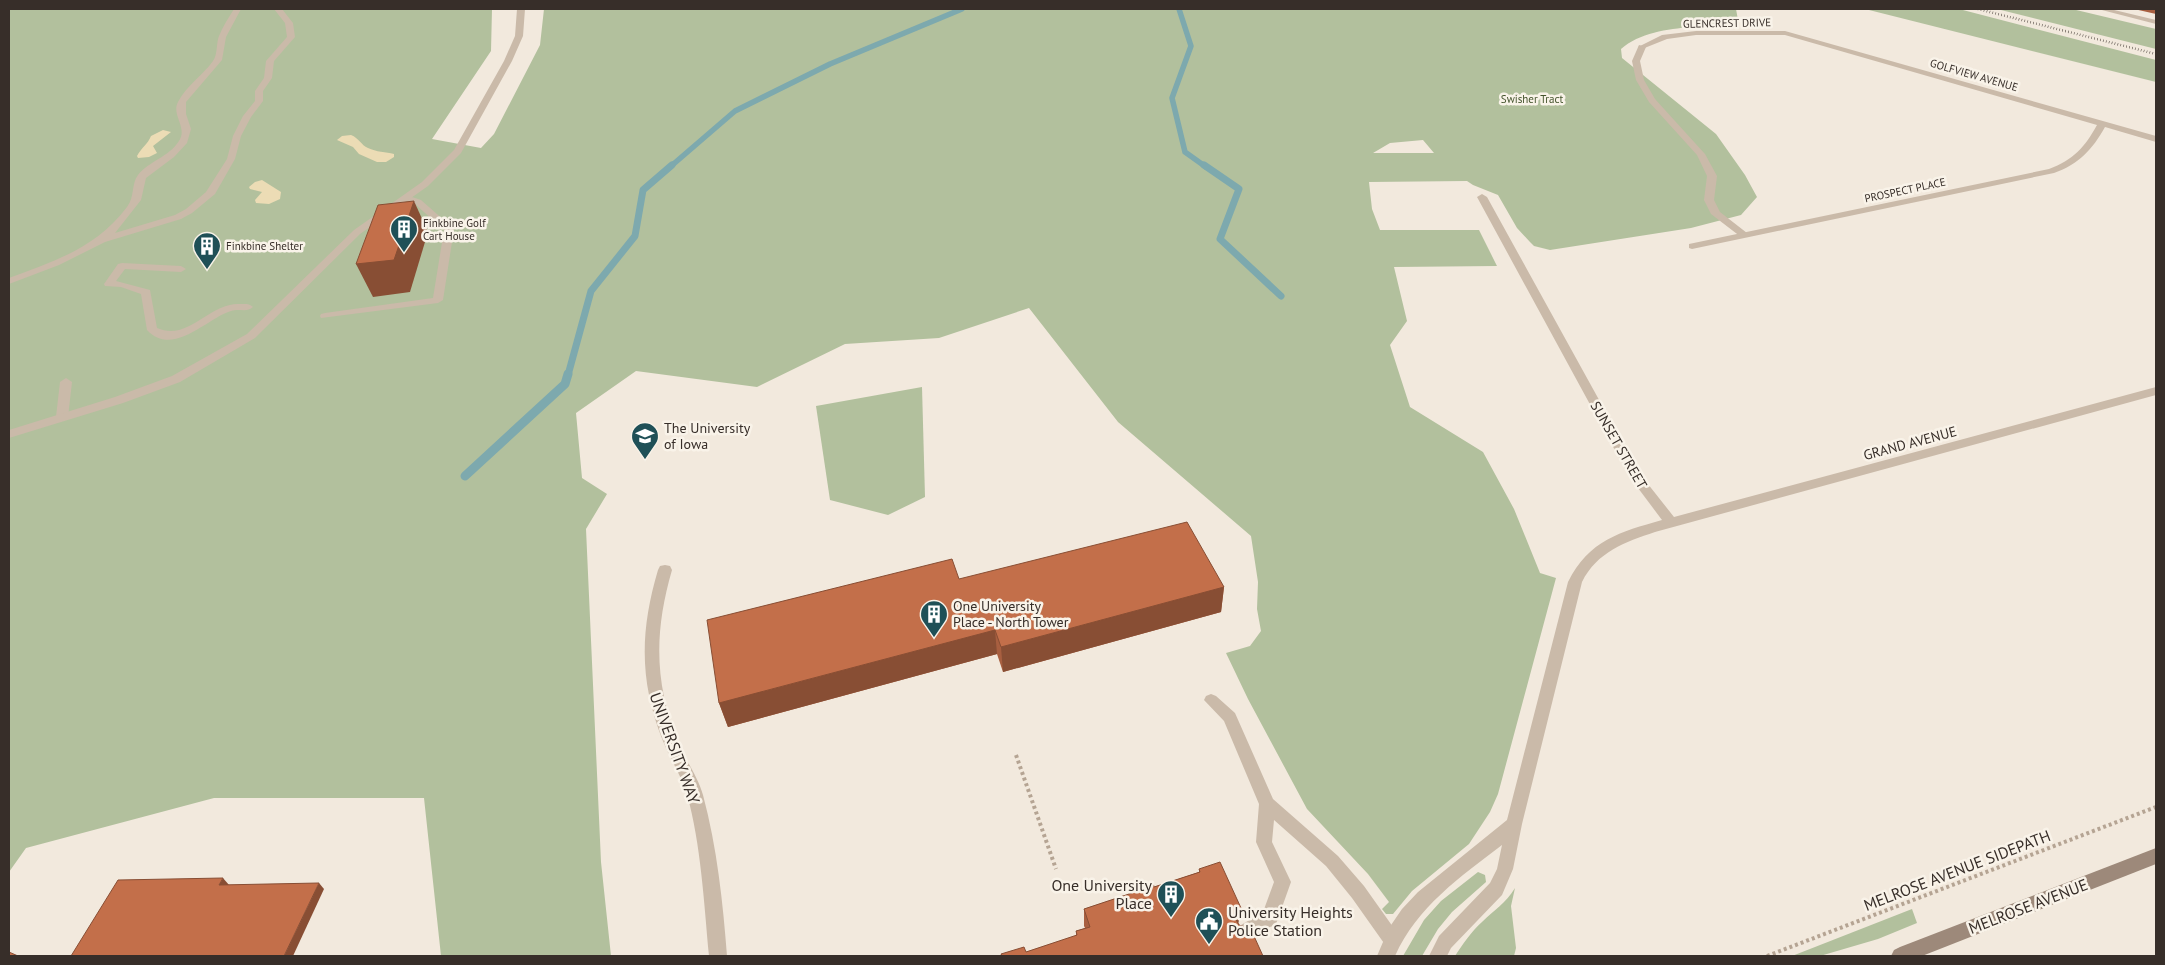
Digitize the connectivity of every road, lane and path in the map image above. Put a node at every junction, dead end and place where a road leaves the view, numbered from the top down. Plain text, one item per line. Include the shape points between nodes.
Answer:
1 (237, 9) edge
2 (278, 9) edge
3 (521, 9) edge
4 (2102, 9) edge
5 (2156, 22) edge
6 (1785, 33) joint
7 (2102, 124) junction
8 (2156, 139) edge
9 (1482, 197) dead end
10 (406, 198) junction
11 (1744, 235) junction
12 (102, 240) junction
13 (1692, 246) dead end
14 (181, 269) dead end
15 (9, 281) edge
16 (248, 307) dead end
17 (325, 316) dead end
18 (66, 382) dead end
19 (2156, 391) edge
20 (62, 417) junction
21 (9, 434) edge
22 (1672, 523) junction
23 (665, 570) dead end
24 (1211, 700) dead end
25 (1016, 755) dead end
26 (1268, 804) junction
27 (2156, 807) edge
28 (1514, 824) junction
29 (2156, 856) edge
30 (1056, 869) dead end
31 (1242, 934) edge
32 (1389, 948) edge
33 (718, 956) edge
34 (1438, 956) edge
35 (1767, 956) edge
36 (1900, 956) edge

1 - 12 street via 222,37 218,60 182,102 180,111 188,129 183,144 142,176 138,182 139,197
2 - 12 street via 289,23 291,37 270,61 268,78 259,91 259,101 247,116 231,158 210,194 178,217
3 - 10 street via 516,44 458,151
4 - 5 street
6 - 7 street, GOLFVIEW AVENUE
6 - 11 street, GLENCREST DRIVE via 1696,33 1665,37 1642,47 1636,61 1640,80 1652,100 1700,154 1712,176 1708,200 1716,214
7 - 8 street, GOLFVIEW AVENUE
7 - 11 street, PROSPECT PLACE via 2084,153 2051,171
9 - 22 street, SUNSET STREET via 1635,476
10 - 17 street via 418,202 450,228 438,300
10 - 20 street via 357,232 251,336 176,379
11 - 13 street, PROSPECT PLACE
12 - 15 street via 52,265
14 - 16 street via 122,266 109,284 122,284 146,292 152,330 160,335 189,332 229,308
18 - 20 street
19 - 22 street, GRAND AVENUE
20 - 21 street
22 - 28 street via 1606,546 1581,568
23 - 33 street, UNIVERSITY WAY via 657,596 650,652 654,696 694,792 704,842
24 - 26 street via 1230,717
25 - 30 path
26 - 31 street via 1264,842 1283,882 1270,918
26 - 32 street via 1332,861 1358,892
27 - 35 path, MELROSE AVENUE SIDEPATH
28 - 32 street via 1440,881 1405,920
28 - 34 street via 1505,869 1496,889 1450,936
29 - 36 main road, MELROSE AVENUE

